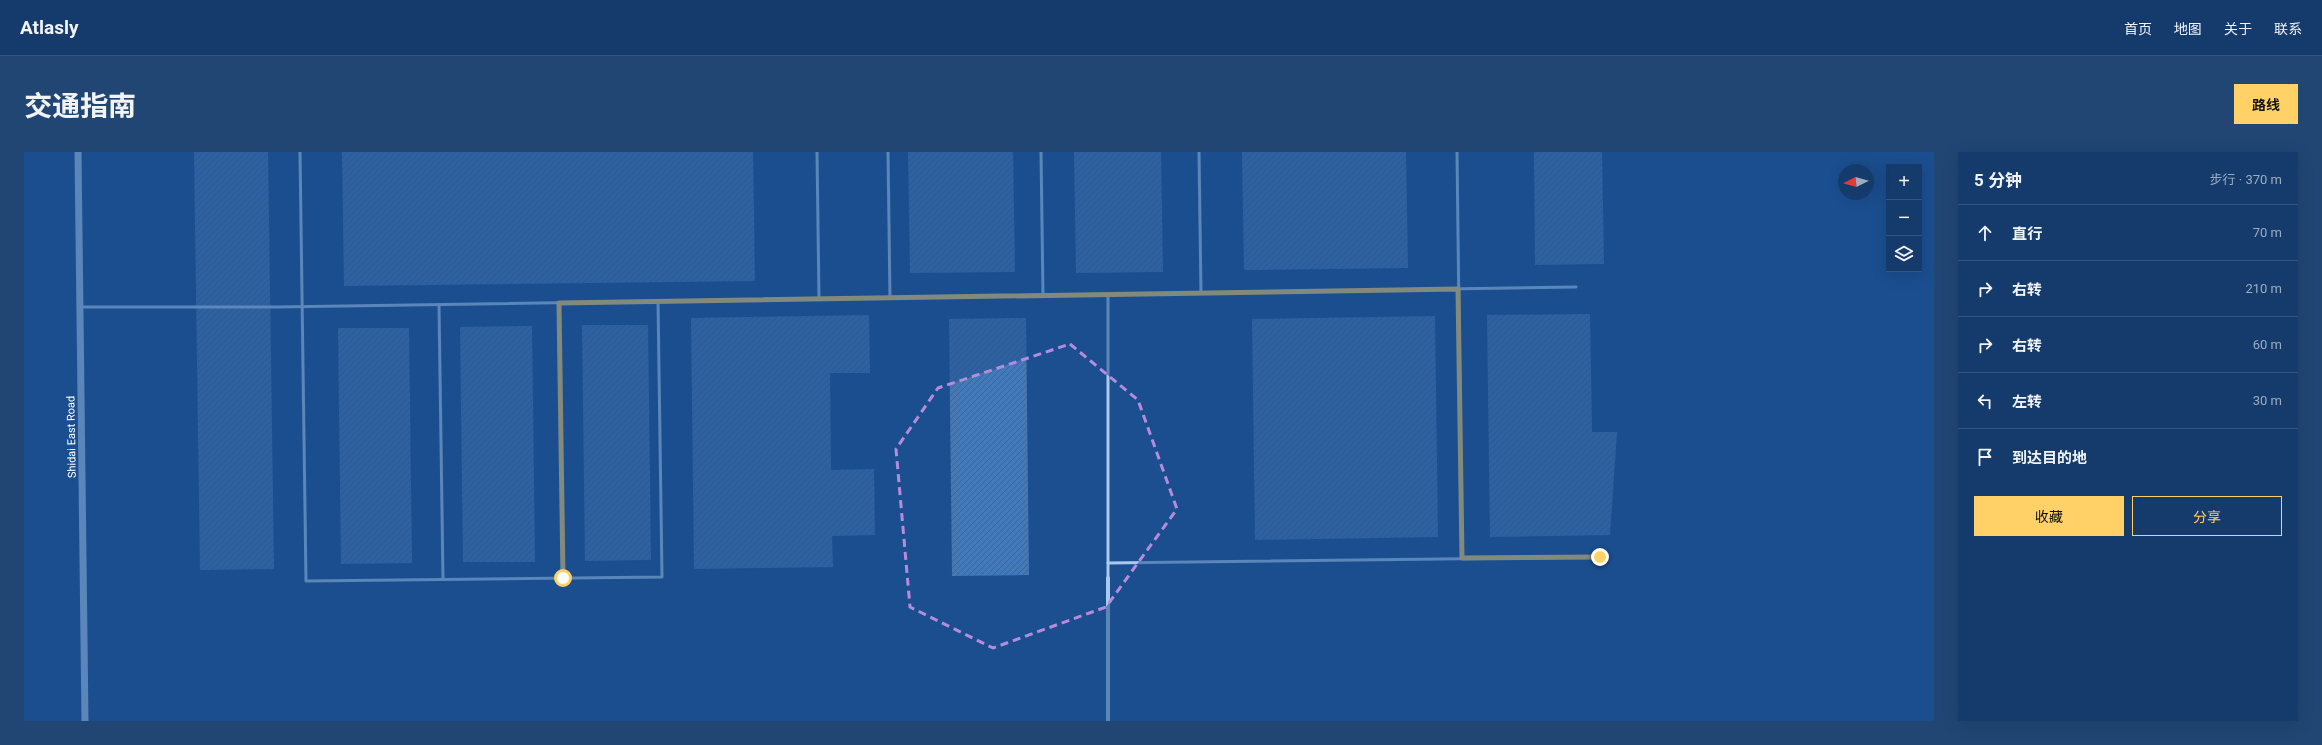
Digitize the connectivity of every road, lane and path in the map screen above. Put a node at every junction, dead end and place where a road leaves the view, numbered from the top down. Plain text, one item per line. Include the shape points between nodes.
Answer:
1 (78, 152) edge
2 (300, 152) edge
3 (817, 152) edge
4 (888, 152) edge
5 (1041, 152) edge
6 (1199, 152) edge
7 (1457, 152) edge
8 (1576, 287) dead end
9 (1458, 289) junction
10 (1201, 293) junction
11 (1108, 294) junction
12 (1043, 296) junction
13 (890, 298) junction
14 (819, 299) junction
15 (658, 301) junction
16 (559, 303) junction
17 (439, 305) junction
18 (80, 307) junction
19 (302, 307) junction
20 (1600, 557) dead end
21 (1462, 558) junction
22 (1108, 563) junction
23 (563, 578) junction
24 (1108, 578) joint
25 (443, 579) junction
26 (85, 721) edge
27 (1108, 721) edge

1 - 18 street, Shidai East Road
2 - 19 lane
3 - 14 lane
4 - 13 lane
5 - 12 lane
6 - 10 lane
7 - 9 lane
8 - 9 lane
9 - 10 lane
9 - 21 lane
10 - 11 lane
11 - 12 lane
11 - 22 lane
12 - 13 lane
13 - 14 lane
14 - 15 lane
15 - 16 lane
15 - 23 lane via 662,577
16 - 17 lane
16 - 23 lane
17 - 19 lane
17 - 25 lane
18 - 19 lane
18 - 26 street, Shidai East Road
19 - 25 lane via 306,581
20 - 21 lane
21 - 22 lane
22 - 24 lane
23 - 25 lane
24 - 27 street

